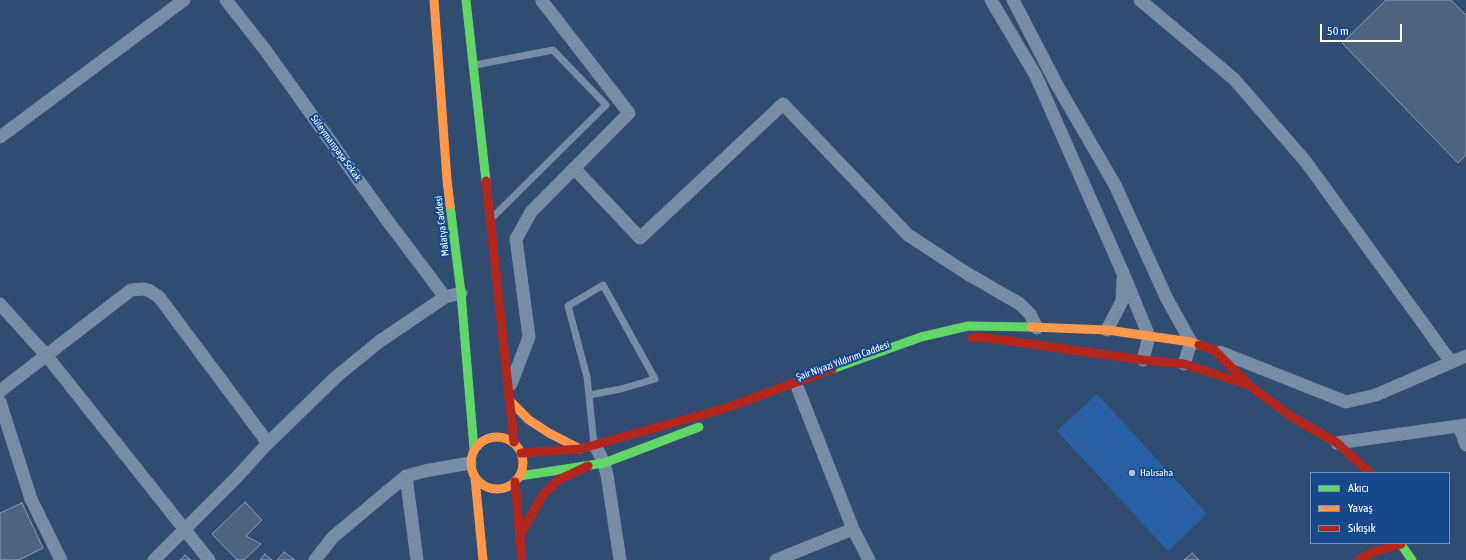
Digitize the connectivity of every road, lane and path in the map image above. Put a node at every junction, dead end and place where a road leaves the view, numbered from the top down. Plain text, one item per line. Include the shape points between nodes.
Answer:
1 (184, 0) edge
2 (226, 0) edge
3 (434, 0) edge
4 (466, 0) edge
5 (991, 0) edge
6 (1013, 0) edge
7 (1140, 0) edge
8 (542, 1) edge
9 (473, 65) junction
10 (0, 137) edge
11 (574, 168) junction
12 (490, 220) junction
13 (1123, 273) junction
14 (461, 293) junction
15 (445, 297) junction
16 (0, 304) edge
17 (1037, 328) junction
18 (1107, 330) junction
19 (1148, 336) junction
20 (966, 339) dead end
21 (1190, 342) junction
22 (930, 344) dead end
23 (1214, 350) junction
24 (46, 355) junction
25 (1466, 356) edge
26 (1143, 360) junction
27 (1451, 362) junction
28 (1184, 364) junction
29 (1250, 386) junction
30 (798, 389) junction
31 (0, 390) edge
32 (510, 395) junction
33 (589, 395) junction
34 (0, 402) edge
35 (1463, 425) edge
36 (514, 442) junction
37 (268, 443) junction
38 (1337, 443) junction
39 (594, 445) junction
40 (1466, 445) edge
41 (474, 449) junction
42 (580, 449) junction
43 (521, 453) junction
44 (470, 463) junction
45 (604, 463) junction
46 (588, 466) junction
47 (1369, 472) edge
48 (406, 476) junction
49 (475, 478) junction
50 (517, 479) junction
51 (853, 529) junction
52 (184, 530) junction
53 (520, 535) junction
54 (1401, 544) edge
55 (521, 557) edge
56 (61, 560) edge
57 (154, 560) edge
58 (209, 560) edge
59 (315, 560) edge
60 (417, 560) edge
61 (483, 560) edge
62 (532, 560) edge
63 (620, 560) edge
64 (776, 560) edge
65 (868, 560) edge
66 (1359, 560) edge
67 (1412, 560) edge

1 - 10 street
2 - 15 street, Süleymanpaşa Sokak
3 - 14 main road, Malatya Caddesi via 447,180
4 - 9 main road
5 - 13 street via 1036,76
6 - 21 street via 1115,185 1167,299
7 - 27 street via 1234,79 1301,156
8 - 11 street via 629,113
9 - 12 main road
9 - 12 lane via 552,50 606,105
11 - 17 street via 640,238 783,104 908,235 1020,304 1030,314
11 - 32 street via 531,212 516,239 529,337
12 - 32 main road
13 - 18 street via 1122,301
13 - 19 street
14 - 15 street
14 - 41 main road, Malatya Caddesi
15 - 37 street via 380,341 337,376
16 - 24 street
17 - 18 main road
17 - 39 main road via 968,326 921,337 726,408
18 - 19 main road
19 - 21 main road
19 - 26 street
20 - 26 main road via 981,337
21 - 23 main road
21 - 28 street
22 - 30 main road, Şair Niyazi Yıldırım Caddesi
23 - 27 street via 1346,402 1376,395
23 - 29 main road
24 - 31 street
24 - 37 street via 131,290 150,291 158,297
24 - 52 street
25 - 27 street
26 - 28 main road
28 - 29 main road
29 - 38 main road via 1292,417
30 - 45 main road, Şair Niyazi Yıldırım Caddesi
30 - 51 street
32 - 36 main road
32 - 42 main road via 529,420
33 - 33 lane via 587,377 568,306 603,285 655,379
33 - 39 lane
34 - 56 street via 31,499
35 - 38 street
35 - 40 street
36 - 41 main road via 497,436 480,442
36 - 43 main road
37 - 52 street
38 - 47 main road
39 - 42 main road
39 - 45 street
41 - 44 main road
42 - 43 main road
43 - 50 main road via 523,464
44 - 48 street
44 - 49 main road
45 - 46 main road, Şair Niyazi Yıldırım Caddesi
45 - 63 street
46 - 50 main road, Şair Niyazi Yıldırım Caddesi
46 - 53 main road via 558,480 543,495
48 - 59 street via 333,537
48 - 60 street
49 - 50 main road via 494,489 502,489
49 - 61 main road
50 - 53 main road
51 - 64 street
51 - 65 street
52 - 57 street
52 - 58 street
53 - 55 main road
54 - 66 main road via 1373,552
54 - 67 main road
55 - 62 lane

